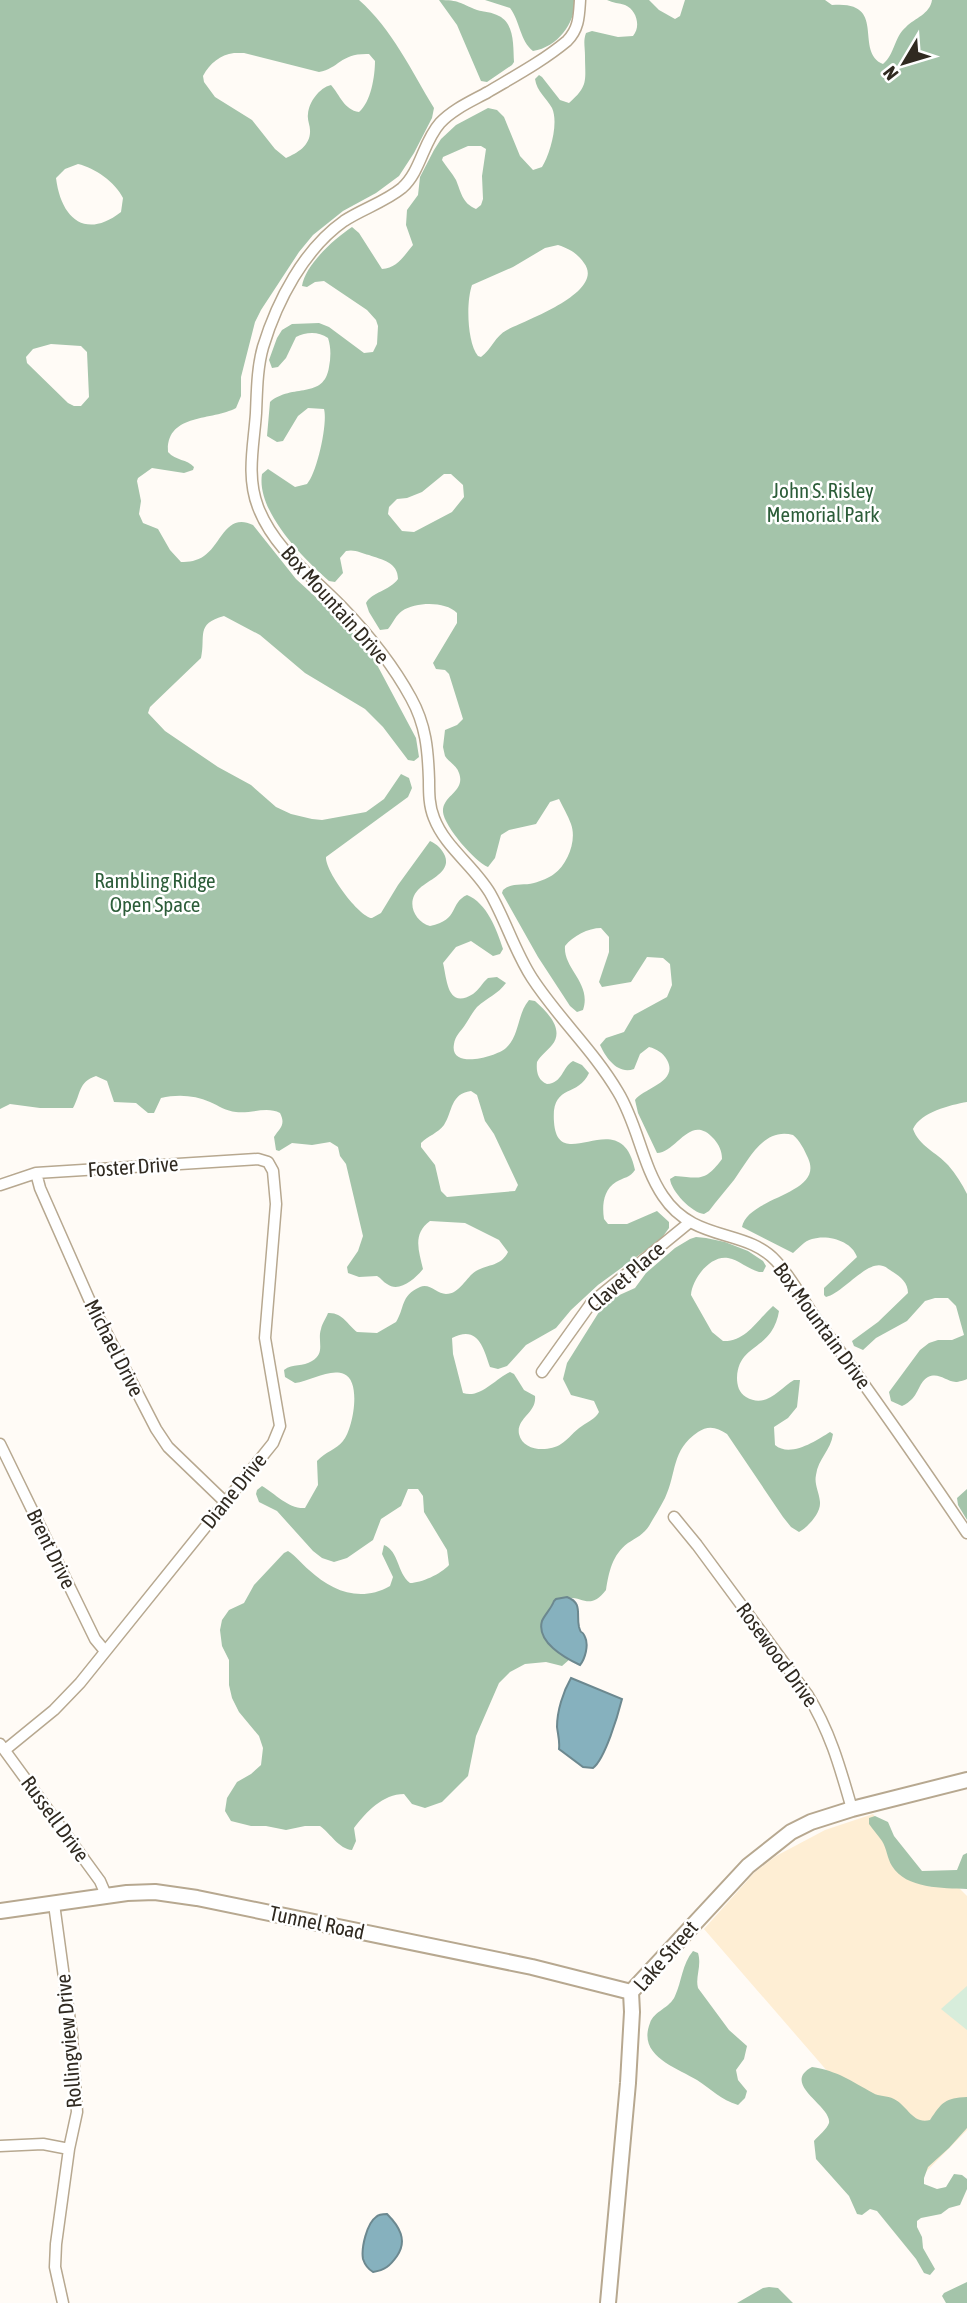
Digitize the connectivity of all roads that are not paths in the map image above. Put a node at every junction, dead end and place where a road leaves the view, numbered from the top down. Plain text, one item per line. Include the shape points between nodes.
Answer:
1 (580, 0) edge
2 (268, 1162) joint
3 (36, 1173) junction
4 (0, 1185) edge
5 (690, 1222) junction
6 (542, 1372) dead end
7 (0, 1444) edge
8 (224, 1502) junction
9 (674, 1517) dead end
10 (967, 1532) edge
11 (105, 1651) junction
12 (2, 1747) edge
13 (967, 1780) edge
14 (852, 1809) junction
15 (106, 1895) junction
16 (54, 1904) junction
17 (0, 1911) edge
18 (631, 1992) junction
19 (0, 2146) edge
20 (69, 2149) junction
21 (63, 2303) edge
22 (608, 2303) edge

1 - 5 street, Box Mountain Drive via 577,24 567,41 449,115 431,136 404,186 341,224 311,252 273,319 262,349 251,482 258,508 280,545 365,632 414,702 426,736 430,804 440,830 491,894 539,988 619,1093 658,1187 671,1207
2 - 3 street, Foster Drive
2 - 8 street, Diane Drive via 276,1204 265,1338 280,1426 273,1443
3 - 4 street, Foster Drive
3 - 8 street, Michael Drive via 89,1299 156,1429
5 - 6 street, Clavet Place via 592,1302
5 - 10 street, Box Mountain Drive via 752,1244 779,1264
7 - 11 street, Brent Drive
8 - 11 street, Diane Drive
9 - 14 street, Rosewood Drive via 823,1720
11 - 12 street, Diane Drive via 54,1710
12 - 15 street, Russell Drive
13 - 14 main road, Lake Street
14 - 18 main road, Lake Street via 811,1822 765,1851
15 - 16 main road, Tunnel Road
15 - 18 main road, Tunnel Road via 155,1892 197,1898 542,1969
16 - 17 main road, Tunnel Road
16 - 20 street, Rollingview Drive via 76,2073 77,2112
18 - 22 main road, Lake Street via 628,2083
19 - 20 street via 43,2144
20 - 21 street, Rollingview Drive via 55,2267

